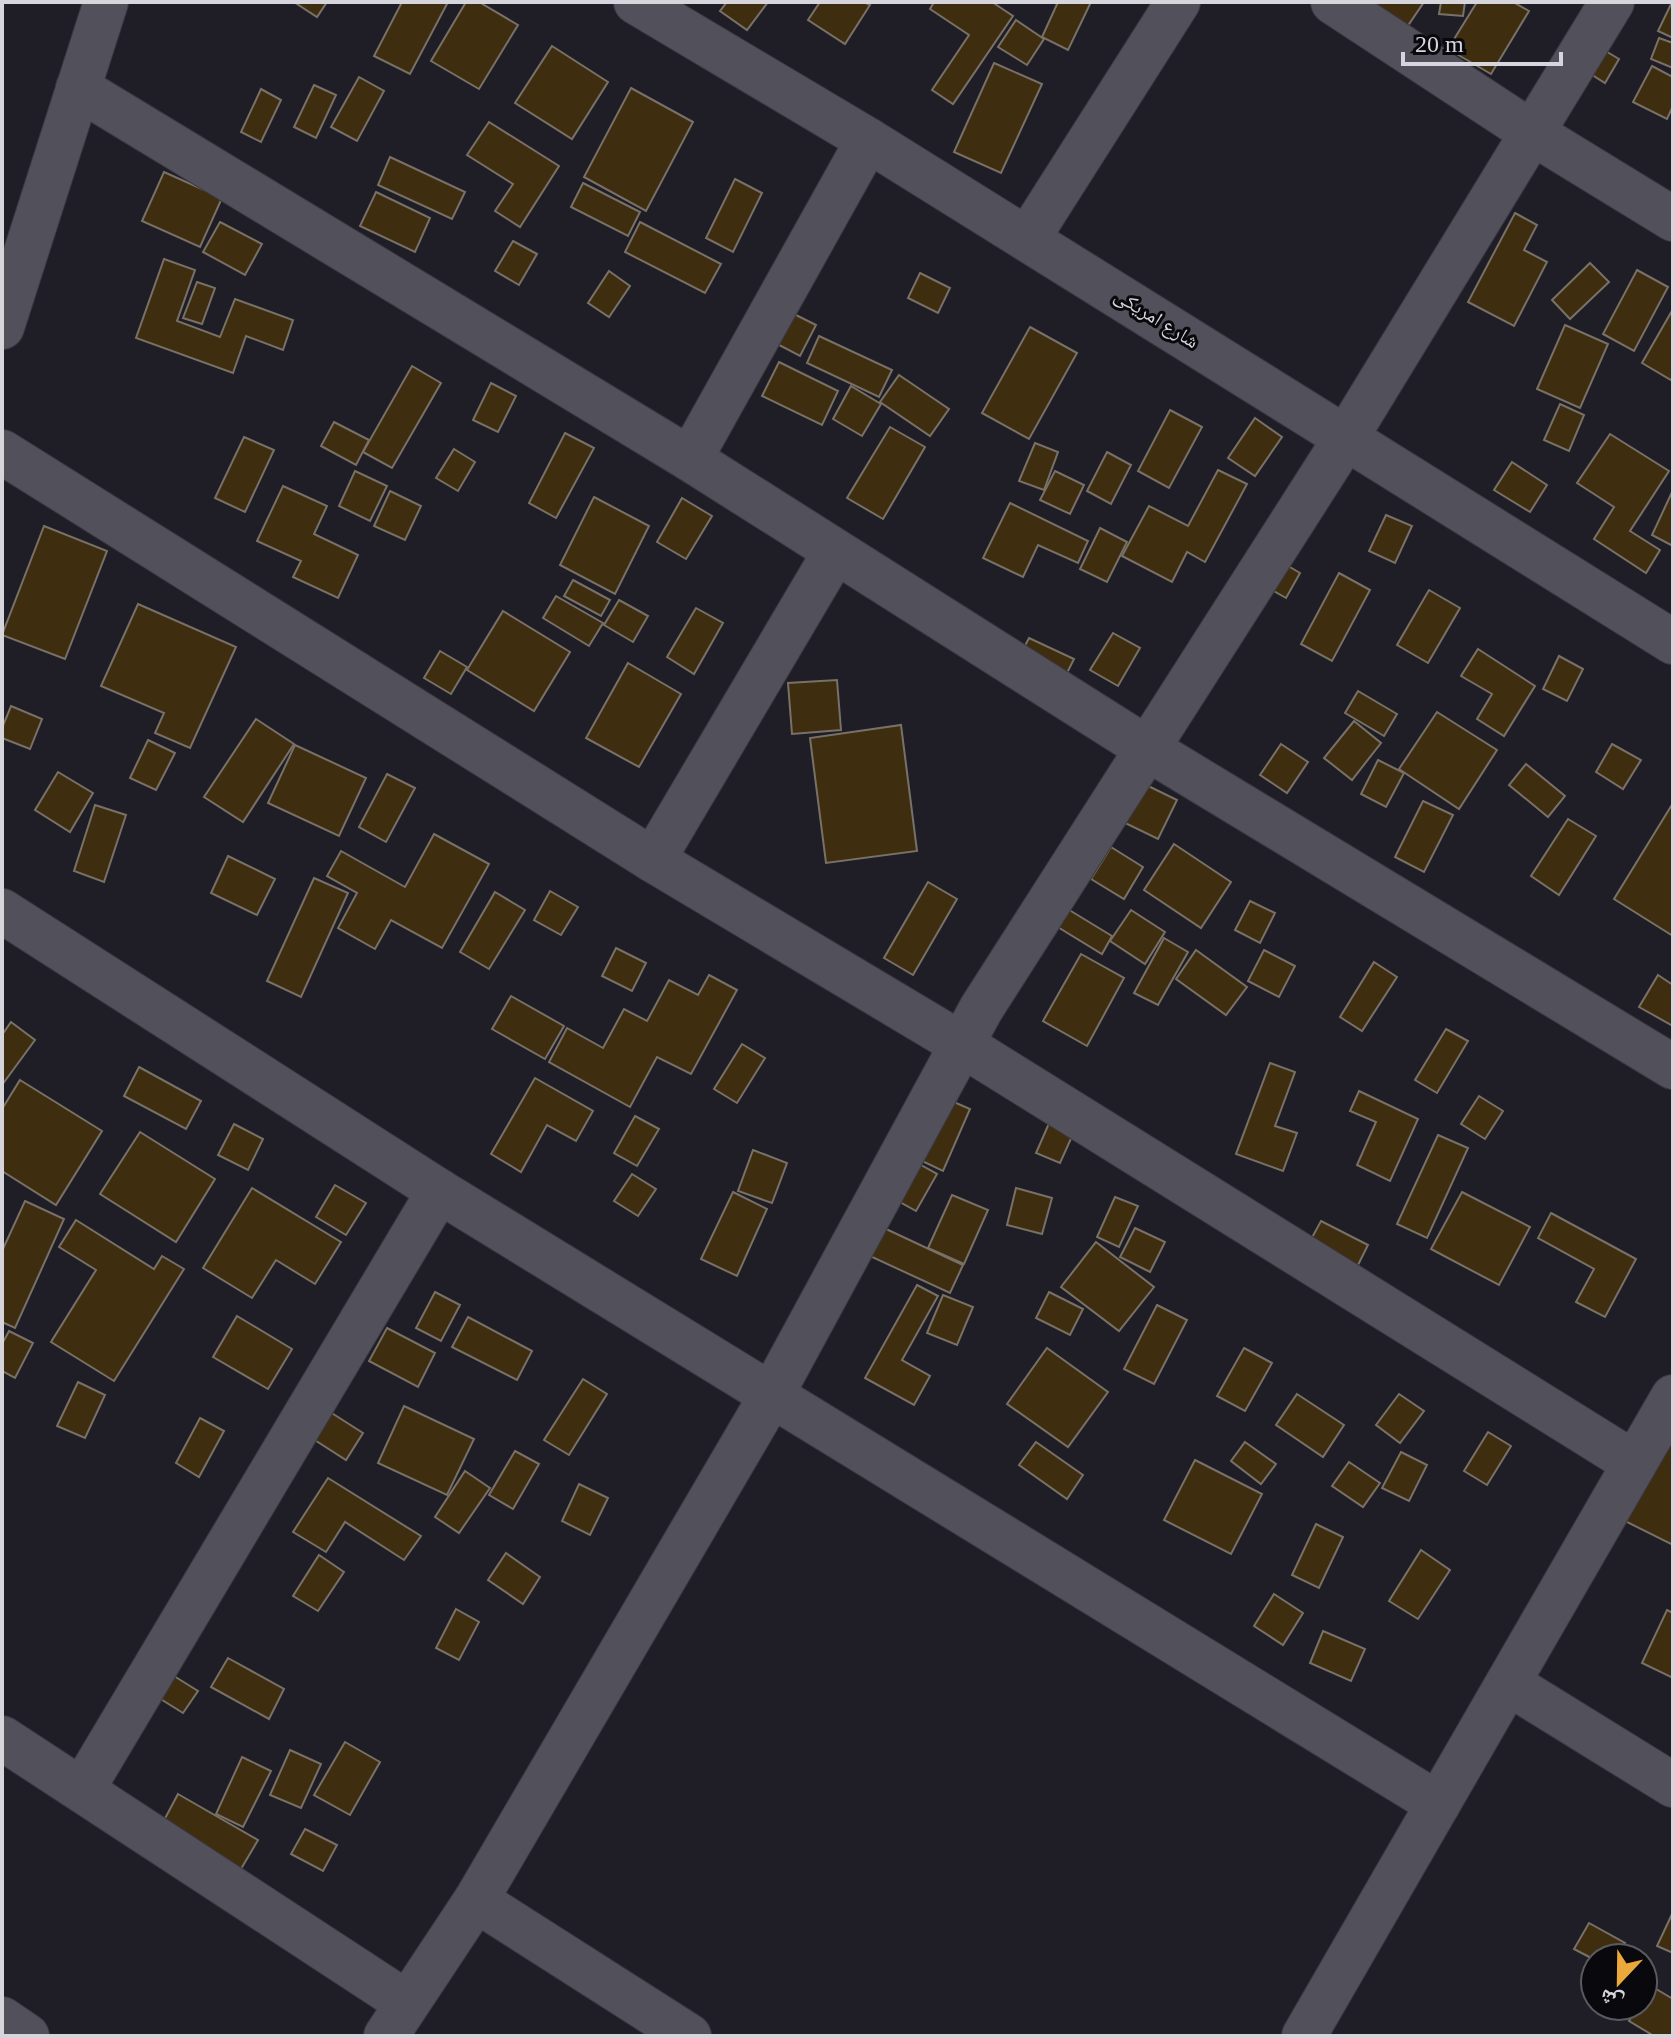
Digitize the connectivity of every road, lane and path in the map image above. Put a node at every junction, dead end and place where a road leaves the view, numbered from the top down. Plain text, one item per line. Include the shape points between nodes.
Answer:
1 (106, 2) edge
2 (636, 2) edge
3 (1178, 2) edge
4 (1333, 2) edge
5 (1612, 2) edge
6 (78, 88) junction
7 (1531, 132) junction
8 (868, 140) junction
9 (1673, 219) edge
10 (1028, 238) junction
11 (2, 327) edge
12 (1347, 436) junction
13 (2, 452) edge
14 (690, 459) junction
15 (835, 552) junction
16 (1673, 642) edge
17 (1148, 749) junction
18 (653, 860) junction
19 (2, 911) edge
20 (961, 1044) junction
21 (1673, 1067) edge
22 (439, 1191) junction
23 (771, 1396) junction
24 (1673, 1397) edge
25 (1634, 1463) junction
26 (1508, 1683) junction
27 (2, 1738) edge
28 (1673, 1785) edge
29 (82, 1790) junction
30 (1438, 1804) junction
31 (476, 1900) junction
32 (2, 2019) edge
33 (397, 2020) edge
34 (27, 2036) edge
35 (689, 2036) edge
36 (1304, 2036) edge

1 - 6 street
2 - 8 street, شارع امريكى
3 - 10 street
4 - 7 street
5 - 7 street
6 - 11 street
6 - 14 street
7 - 9 street
7 - 12 street
8 - 10 street, شارع امريكى
8 - 14 street
10 - 12 street, شارع امريكى
12 - 16 street, شارع امريكى
12 - 17 street
13 - 18 street
14 - 15 street
15 - 17 street
15 - 18 street
17 - 20 street
17 - 21 street
18 - 20 street
19 - 22 street
20 - 23 street
20 - 25 street
22 - 23 street
22 - 29 street
23 - 30 street
23 - 31 street
24 - 25 street
25 - 26 street
26 - 28 street
26 - 30 street
27 - 29 street
29 - 33 street
30 - 36 street
31 - 33 street
31 - 35 street
32 - 34 street

